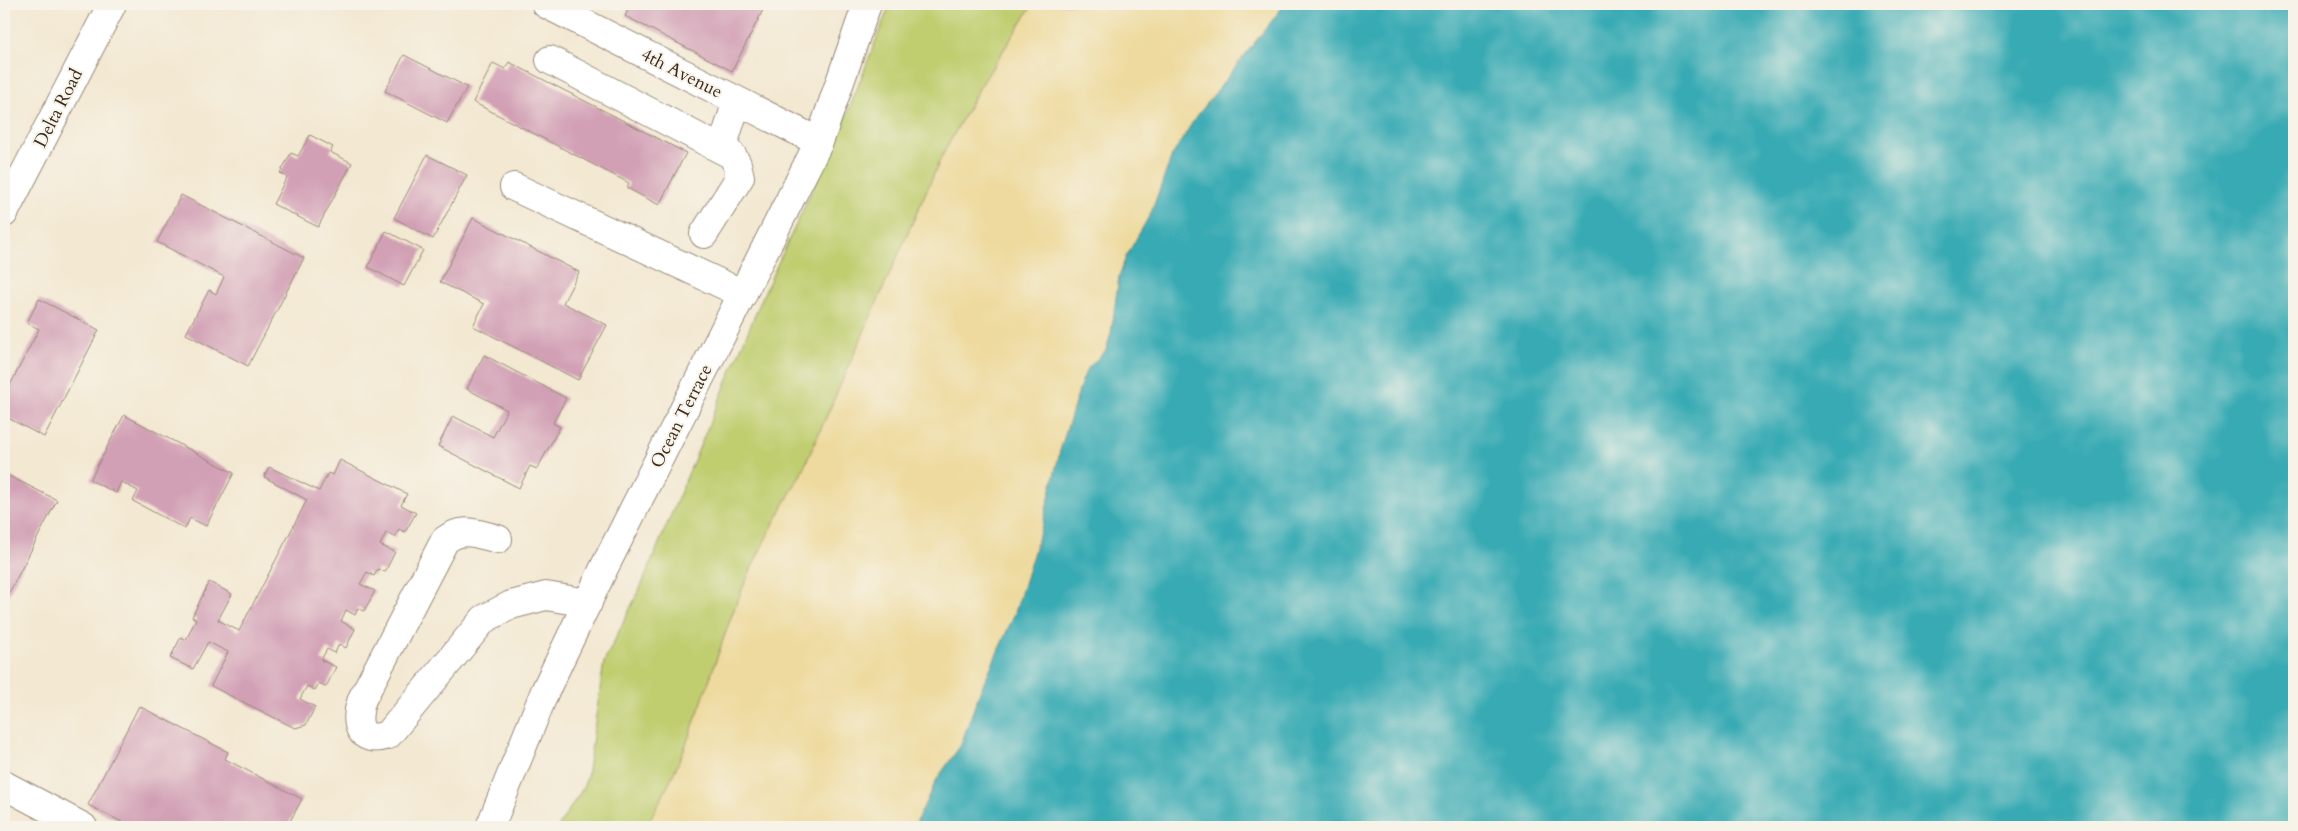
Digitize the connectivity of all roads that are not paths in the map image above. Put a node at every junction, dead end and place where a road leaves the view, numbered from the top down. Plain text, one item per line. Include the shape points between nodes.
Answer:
1 (112, 4) edge
2 (546, 4) edge
3 (867, 4) edge
4 (550, 60) dead end
5 (737, 101) junction
6 (818, 142) junction
7 (722, 148) junction
8 (514, 186) dead end
9 (4, 212) edge
10 (704, 234) dead end
11 (743, 294) junction
12 (498, 539) dead end
13 (588, 603) junction
14 (4, 785) edge
15 (83, 827) edge
16 (490, 827) edge

1 - 9 street, Delta Road
2 - 5 street, 4th Avenue
3 - 6 street, Ocean Terrace
4 - 7 street
5 - 6 street, 4th Avenue
5 - 7 street
6 - 11 street, Ocean Terrace
7 - 10 street via 732,155 740,177
8 - 11 street
11 - 13 street, Ocean Terrace
12 - 13 street via 464,531 445,540 356,713 363,733 372,738 388,735 484,619 511,605 546,596
13 - 16 street, Ocean Terrace via 545,692
14 - 15 street

